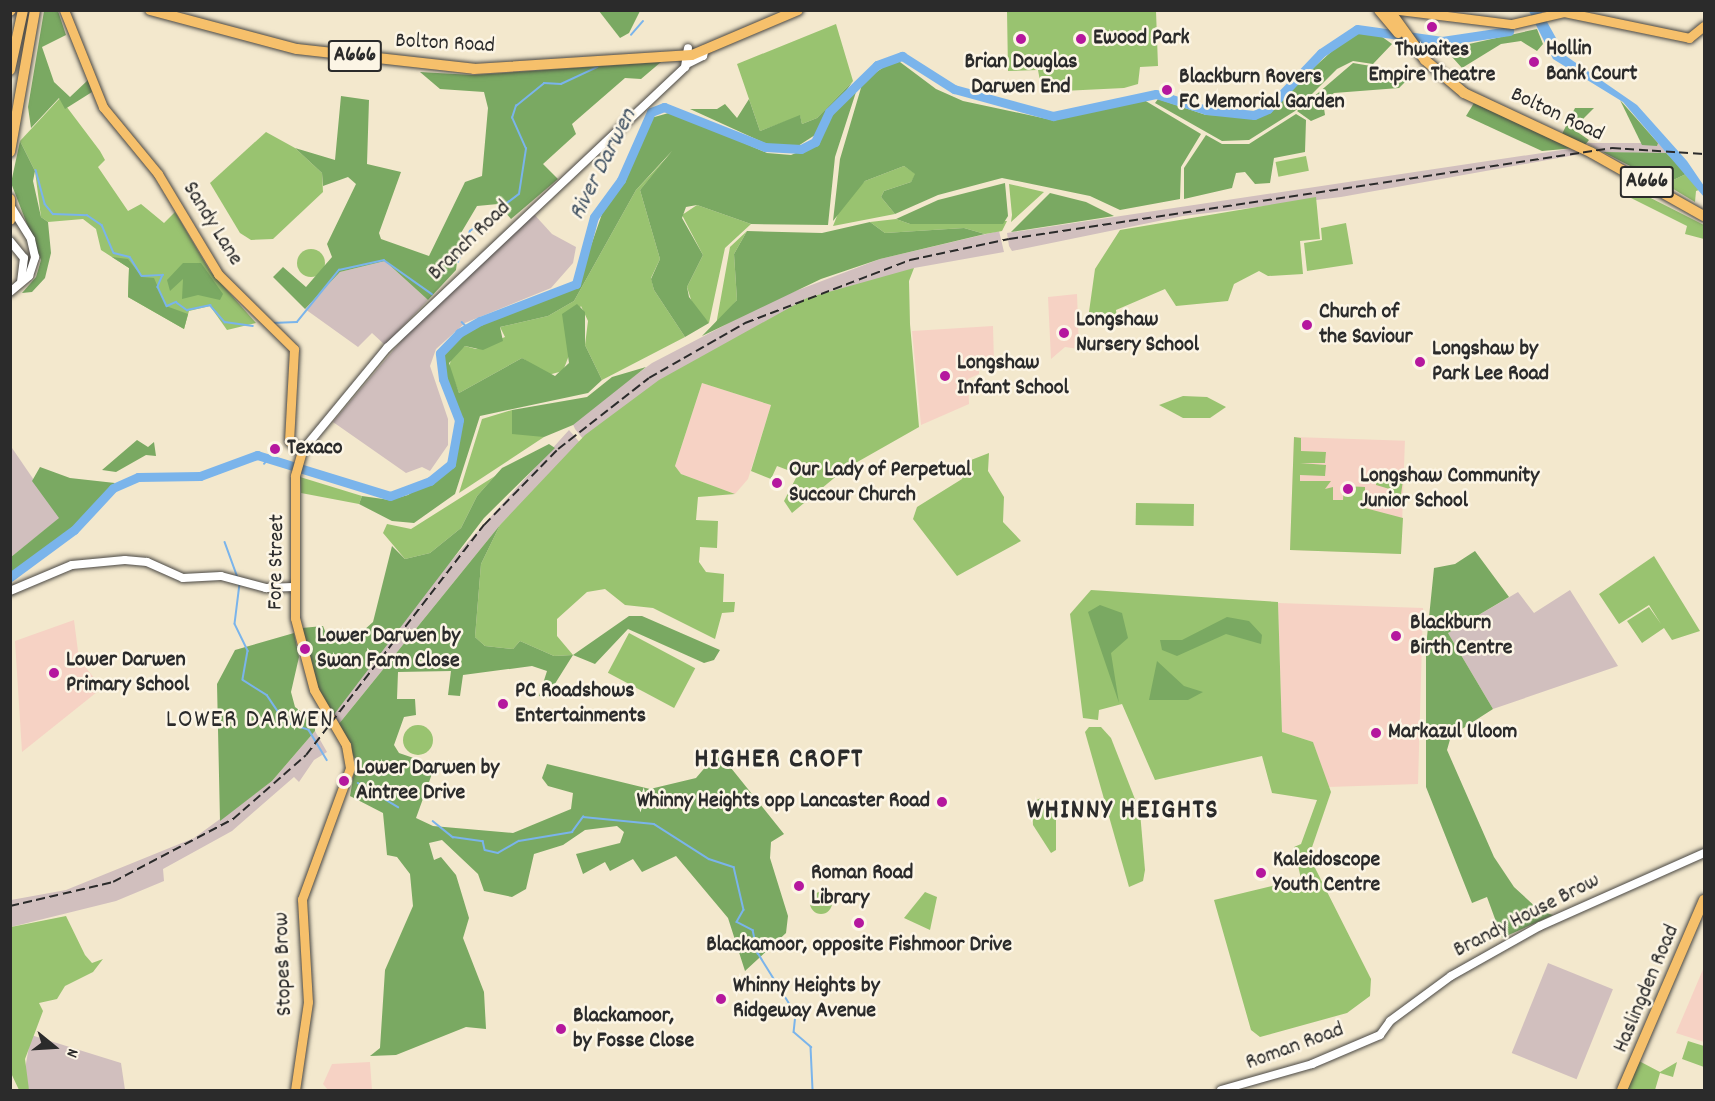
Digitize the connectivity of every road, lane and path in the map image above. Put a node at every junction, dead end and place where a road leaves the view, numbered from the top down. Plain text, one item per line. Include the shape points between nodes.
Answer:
1 (23, 10) edge
2 (35, 10) edge
3 (64, 10) edge
4 (798, 10) edge
5 (1390, 10) edge
6 (1399, 10) edge
7 (152, 11) edge
8 (1379, 11) edge
9 (1421, 11) edge
10 (1394, 22) junction
11 (1704, 26) edge
12 (706, 48) junction
13 (682, 55) junction
14 (10, 70) edge
15 (10, 152) edge
16 (11, 209) edge
17 (1704, 216) edge
18 (10, 241) edge
19 (19, 285) junction
20 (10, 292) edge
21 (302, 451) junction
22 (293, 587) junction
23 (10, 591) edge
24 (340, 807) joint
25 (1704, 853) edge
26 (1704, 900) edge
27 (1380, 1035) joint
28 (295, 1090) edge
29 (1221, 1090) edge
30 (1622, 1090) edge

1 - 14 highway
2 - 15 highway
3 - 21 main road, Sandy Lane via 103,107 158,174 218,274 294,349 289,441
4 - 12 highway, Bolton Road / A666
5 - 8 main road
5 - 10 highway, Bolton Road / A666
6 - 9 main road
7 - 13 highway, Bolton Road / A666 via 297,49 474,69
8 - 10 highway, Bolton Road / A666
9 - 11 main road via 1512,24 1564,12 1689,38
10 - 17 highway, Bolton Road / A666 via 1464,93 1592,153
12 - 13 highway, Bolton Road / A666
12 - 13 street via 701,58
13 - 21 street, Branch Road via 678,72 413,321
16 - 19 street via 35,250 32,269
18 - 19 street via 24,258
19 - 20 street
21 - 22 main road, Fore Street via 297,466 299,515
22 - 23 street via 244,584 221,576 183,578 147,562 83,563
22 - 24 main road, Fore Street via 299,639 314,690 342,736 350,768
24 - 28 main road, Stopes Brow via 302,899 308,1002
25 - 27 street, Brandy House Brow via 1540,926 1451,976 1390,1021
26 - 30 highway, Haslingden Road
27 - 29 street, Roman Road via 1312,1064

